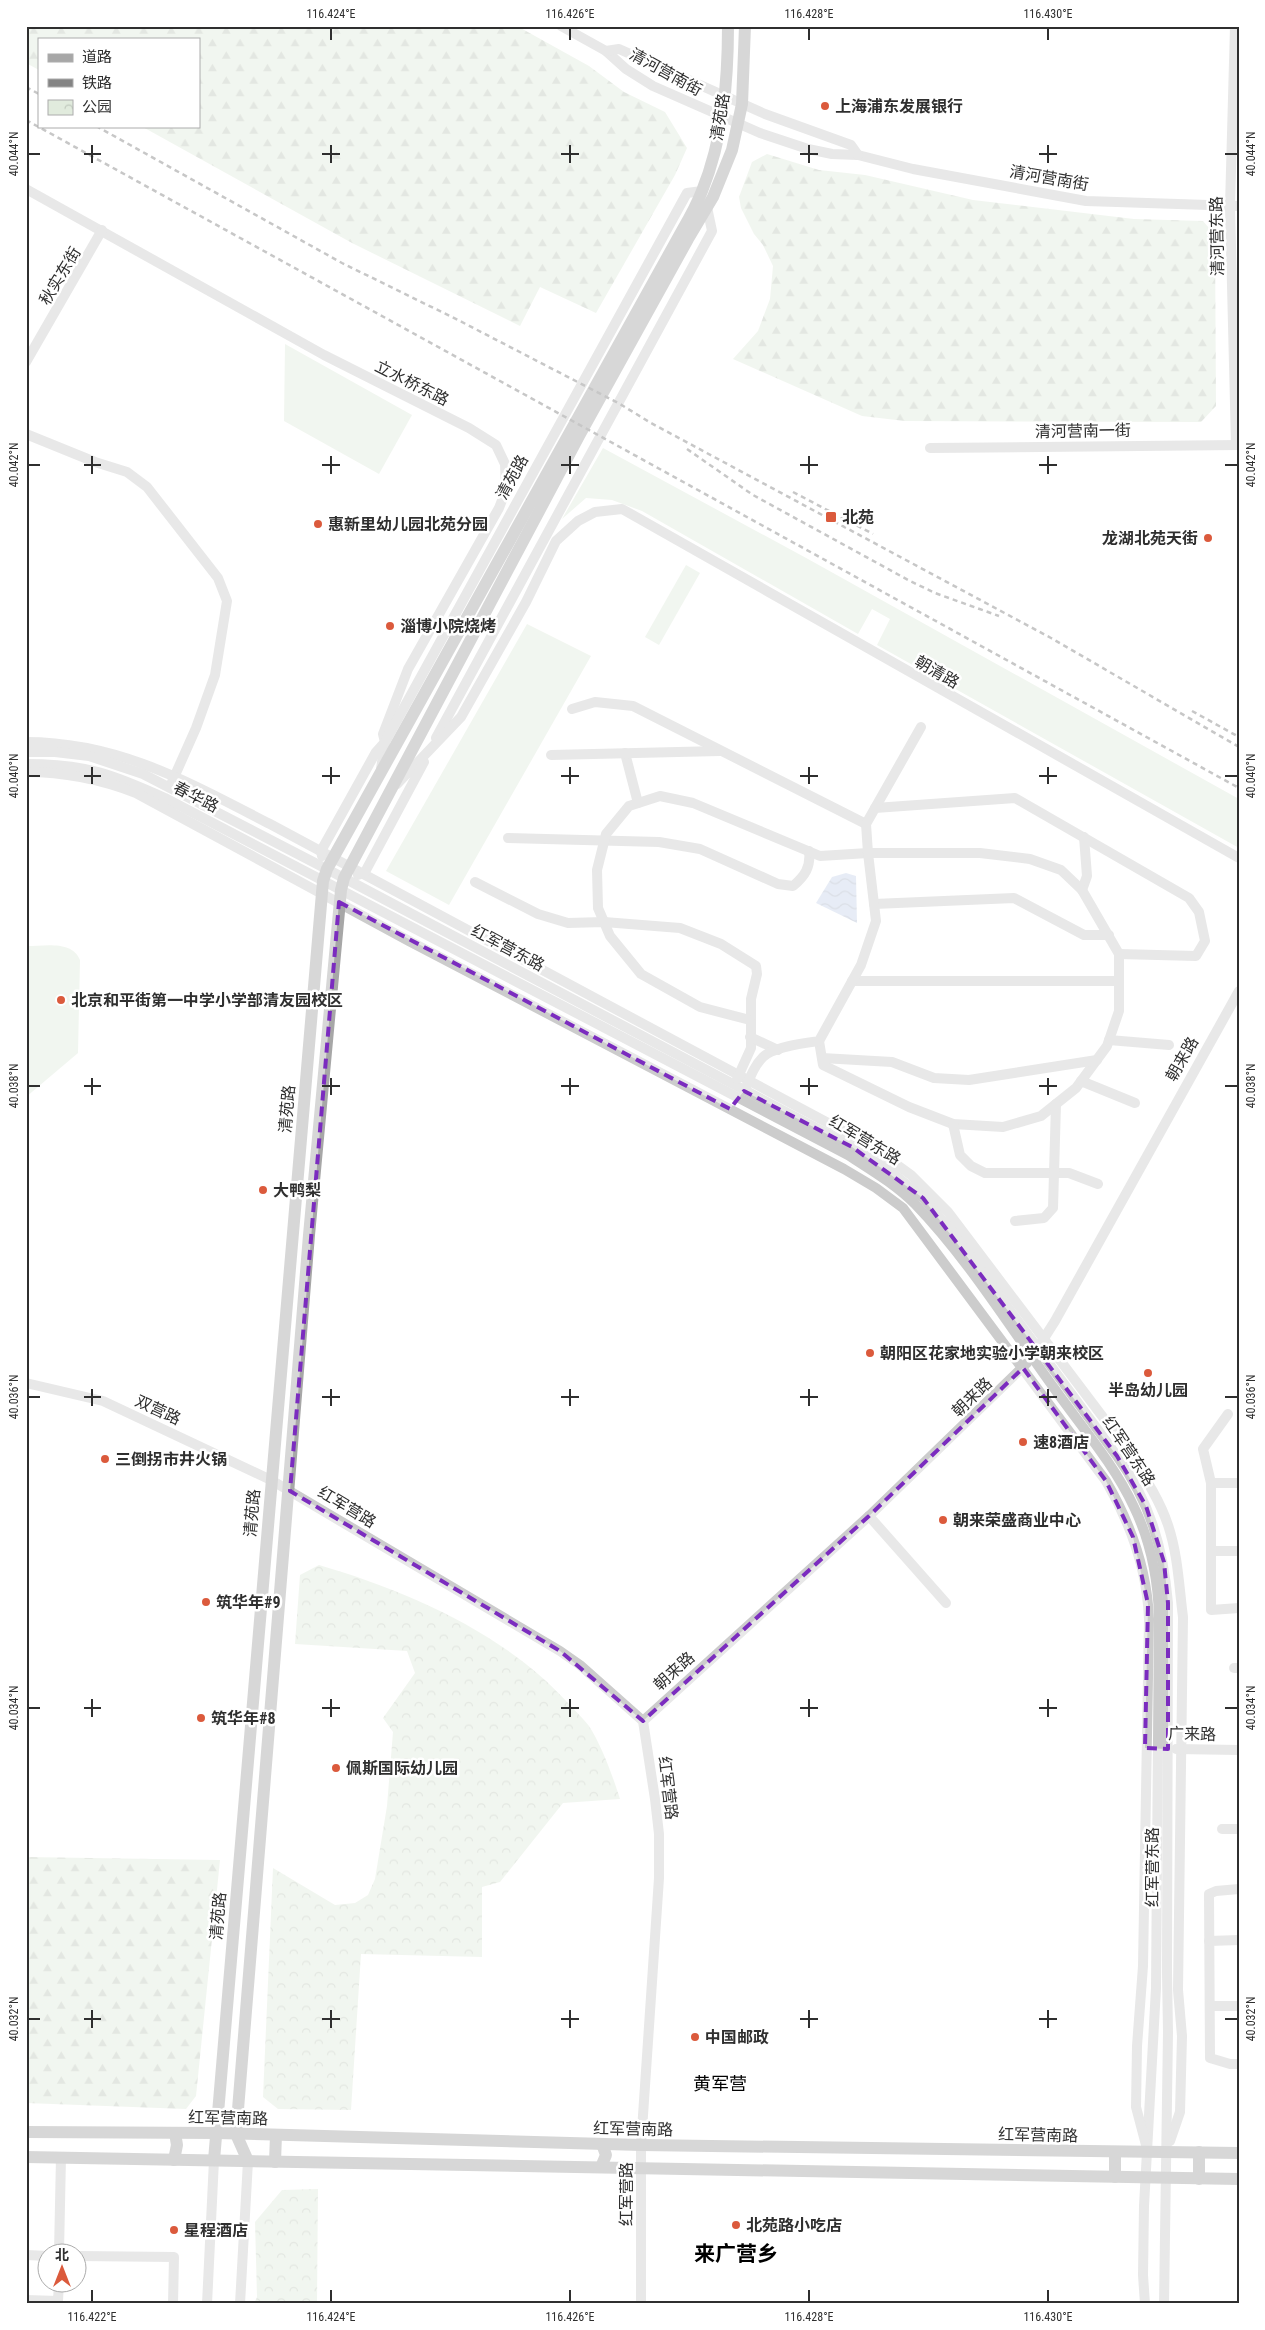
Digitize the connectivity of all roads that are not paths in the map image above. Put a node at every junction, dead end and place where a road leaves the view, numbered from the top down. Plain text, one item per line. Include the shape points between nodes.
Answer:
1 (561, 26) edge
2 (728, 26) edge
3 (745, 26) edge
4 (1235, 26) edge
5 (606, 52) junction
6 (726, 97) junction
7 (742, 104) junction
8 (722, 117) junction
9 (737, 124) junction
10 (858, 154) junction
11 (26, 189) edge
12 (702, 191) junction
13 (1235, 206) edge
14 (707, 207) junction
15 (102, 230) junction
16 (26, 362) edge
17 (26, 434) edge
18 (1238, 444) edge
19 (930, 448) dead end
20 (572, 709) dead end
21 (921, 726) dead end
22 (26, 742) edge
23 (385, 742) junction
24 (429, 751) junction
25 (722, 751) junction
26 (26, 752) edge
27 (625, 753) junction
28 (551, 755) dead end
29 (26, 764) edge
30 (26, 772) edge
31 (380, 774) junction
32 (175, 776) junction
33 (170, 787) junction
34 (387, 794) junction
35 (638, 803) junction
36 (875, 808) junction
37 (866, 824) junction
38 (1084, 837) junction
39 (508, 838) dead end
40 (604, 842) junction
41 (321, 851) junction
42 (809, 851) junction
43 (868, 853) junction
44 (1239, 858) edge
45 (363, 874) junction
46 (326, 875) junction
47 (475, 882) dead end
48 (344, 884) junction
49 (1082, 890) junction
50 (874, 904) junction
51 (604, 922) junction
52 (1109, 935) junction
53 (1119, 954) junction
54 (852, 981) junction
55 (1119, 981) junction
56 (1239, 991) edge
57 (750, 1020) junction
58 (750, 1037) junction
59 (1109, 1040) junction
60 (819, 1041) junction
61 (1169, 1044) dead end
62 (778, 1050) junction
63 (822, 1058) junction
64 (1097, 1060) junction
65 (739, 1074) junction
66 (749, 1080) junction
67 (1082, 1081) junction
68 (732, 1090) junction
69 (742, 1095) junction
70 (1136, 1103) dead end
71 (1056, 1104) junction
72 (730, 1109) junction
73 (953, 1124) junction
74 (1053, 1173) junction
75 (1098, 1184) dead end
76 (1015, 1221) dead end
77 (1044, 1338) junction
78 (1034, 1352) junction
79 (1023, 1368) junction
80 (26, 1383) edge
81 (1228, 1414) dead end
82 (271, 1480) junction
83 (1211, 1483) junction
84 (1239, 1483) edge
85 (290, 1491) junction
86 (869, 1516) junction
87 (1211, 1551) junction
88 (1239, 1551) edge
89 (946, 1603) dead end
90 (1239, 1608) edge
91 (643, 1721) junction
92 (1145, 1748) junction
93 (1163, 1749) junction
94 (1182, 1749) junction
95 (1239, 1750) edge
96 (1222, 1829) dead end
97 (1239, 1829) edge
98 (1239, 1889) edge
99 (1209, 1940) junction
100 (1239, 1940) edge
101 (1210, 2006) junction
102 (1239, 2006) edge
103 (1239, 2064) edge
104 (26, 2132) edge
105 (175, 2133) junction
106 (216, 2133) junction
107 (236, 2134) junction
108 (276, 2135) junction
109 (602, 2144) junction
110 (641, 2145) junction
111 (692, 2146) junction
112 (1115, 2152) junction
113 (1148, 2152) junction
114 (1167, 2152) junction
115 (1199, 2152) junction
116 (1239, 2153) edge
117 (26, 2156) edge
118 (62, 2157) junction
119 (174, 2160) junction
120 (214, 2160) junction
121 (248, 2161) junction
122 (275, 2162) junction
123 (601, 2168) junction
124 (641, 2168) junction
125 (692, 2169) junction
126 (1115, 2177) junction
127 (1146, 2178) junction
128 (1167, 2178) junction
129 (1199, 2179) junction
130 (1239, 2179) edge
131 (59, 2242) edge
132 (88, 2256) edge
133 (58, 2292) edge
134 (26, 2300) edge
135 (172, 2304) edge
136 (207, 2304) edge
137 (240, 2304) edge
138 (641, 2304) edge
139 (1145, 2304) edge
140 (1164, 2304) edge

1 - 5 street, 清河营南街
2 - 6 main road, 清苑路
3 - 7 main road, 清苑路
4 - 13 street, 清河营东路
5 - 6 street, 清河营南街 via 619,49
5 - 8 street, 清河营南街 via 653,86
6 - 7 street, 清河营南街
6 - 8 main road, 清苑路
7 - 9 main road, 清苑路
7 - 10 street, 清河营南街 via 851,145
8 - 9 street, 清河营南街
8 - 12 main road, 清苑路
9 - 10 street, 清河营南街 via 808,149 832,154
9 - 14 main road, 清苑路 via 732,150
10 - 13 street, 清河营南街 via 913,169 1086,201
11 - 15 street, 立水桥东路
12 - 23 street, 清苑路 via 687,193
12 - 31 main road, 清苑路
13 - 18 street, 清河营东路
14 - 24 street via 712,231
14 - 34 main road, 清苑路 via 579,436
15 - 16 street, 秋实东街
15 - 23 street, 立水桥东路 via 324,355 469,428 496,445 505,464 506,490 499,508 408,669 383,734
17 - 32 street via 127,472 147,487 218,578 227,601 215,675
18 - 19 street, 清河营南一街
20 - 25 street via 595,702 633,706
21 - 36 street
22 - 32 street via 96,748
23 - 31 street, 立水桥东路
23 - 41 street, 清苑路 via 376,752
24 - 34 street
24 - 44 street, 朝清路 via 461,717 556,540 578,521 595,512 622,509
24 - 45 street
25 - 27 street
25 - 37 street
26 - 33 street, 春华路 via 66,752 96,758 130,768
27 - 28 street
27 - 35 street
29 - 46 street, 春华路 via 72,765 119,777
30 - 46 street via 64,773 136,793
31 - 46 main road, 清苑路
32 - 33 street
32 - 41 street
33 - 46 street, 春华路
34 - 48 main road, 清苑路
35 - 40 street via 629,806 606,834
35 - 42 street via 660,796 693,803
36 - 37 street
36 - 38 street via 1015,798
37 - 43 street
38 - 49 street via 1087,876
38 - 53 street via 1189,898 1200,912 1205,941 1196,956
39 - 40 street
40 - 42 street via 659,842 700,849 778,884 793,886 805,876 810,861
40 - 51 street via 597,870 598,908
41 - 46 street
42 - 43 street via 820,856
43 - 49 street via 980,853 1030,859 1061,870
43 - 50 street
45 - 48 street
45 - 65 street
46 - 48 street
46 - 48 street, 春华路
46 - 82 main road, 清苑路
47 - 51 street via 538,914 568,923
48 - 68 street, 红军营东路
48 - 72 street
48 - 85 main road, 清苑路 via 309,1235
49 - 52 street
50 - 52 street via 1014,898 1084,935
50 - 54 street via 876,921
51 - 57 street via 610,936 641,974 700,1007
51 - 57 street via 680,928 722,944 756,966
52 - 53 street
53 - 55 street
54 - 55 street
54 - 60 street
55 - 59 street via 1119,1011
56 - 77 street, 朝来路
57 - 58 street
58 - 62 street
58 - 65 street via 751,1048
59 - 61 street
59 - 64 street
60 - 62 street via 793,1044
60 - 63 street
62 - 66 street via 764,1056
63 - 64 street via 892,1062 934,1078 969,1080
63 - 73 street via 823,1065 909,1107
64 - 67 street
65 - 66 street
65 - 68 street
66 - 69 street
66 - 77 street via 870,1146 911,1175 948,1212
67 - 70 street
67 - 71 street
68 - 69 street, 红军营东路
68 - 72 street
69 - 72 street
69 - 78 street, 红军营东路 via 852,1147 923,1198 954,1234
71 - 73 street via 1041,1116 1004,1127
71 - 74 street
72 - 79 street via 844,1169 903,1208
73 - 74 street via 960,1156 985,1173
74 - 75 street via 1069,1173
74 - 76 street via 1053,1208 1044,1218
77 - 78 street, 朝来路
77 - 94 street via 1141,1471 1168,1525 1180,1579 1183,1617
78 - 79 street, 朝来路
78 - 93 street, 红军营东路 via 1128,1471 1154,1528 1164,1562 1168,1602
79 - 86 street, 朝来路
79 - 92 street via 1106,1481 1124,1513 1138,1553 1149,1620
80 - 82 street, 双营路 via 103,1401
81 - 83 street via 1203,1449
82 - 85 street, 红军营路
82 - 106 main road, 清苑路
83 - 84 street
83 - 87 street
85 - 91 street, 红军营路 via 560,1651
85 - 107 main road, 清苑路
86 - 89 street
86 - 91 street, 朝来路
87 - 88 street
87 - 90 street via 1211,1610
91 - 110 street, 红军营路 via 656,1808 659,1878
92 - 93 street, 广来路
92 - 113 street via 1143,1966 1136,2107
93 - 94 street, 广来路
93 - 113 street, 红军营东路
93 - 114 street, 红军营东路
94 - 95 street, 广来路
94 - 114 street via 1178,1990 1182,2036 1180,2112
96 - 97 street
98 - 99 street via 1209,1894
99 - 100 street
99 - 101 street
101 - 102 street
101 - 103 street via 1210,2058
104 - 105 main road, 红军营南路
105 - 106 main road, 红军营南路
105 - 119 main road
106 - 107 main road, 红军营南路
106 - 120 main road, 清苑路
107 - 108 main road, 红军营南路
107 - 121 main road, 清苑路
108 - 109 main road, 红军营南路
108 - 122 main road
109 - 110 main road, 红军营南路
109 - 123 main road via 606,2156
110 - 111 main road, 红军营南路
110 - 124 street, 红军营路
111 - 112 main road, 红军营南路
111 - 125 main road
112 - 113 main road, 红军营南路
112 - 126 main road
113 - 114 main road, 红军营南路
113 - 127 street, 红军营东路
114 - 115 main road, 红军营南路
114 - 128 street, 红军营东路
115 - 116 main road, 红军营南路
115 - 129 main road
117 - 118 main road
118 - 119 main road
118 - 131 street
119 - 120 main road
120 - 121 main road
120 - 136 street
121 - 122 main road
121 - 137 street
122 - 123 main road
123 - 124 main road
124 - 125 main road
124 - 138 street, 红军营路
125 - 126 main road
126 - 127 main road
127 - 128 main road
127 - 139 street, 红军营东路 via 1142,2275
128 - 129 main road
128 - 140 street, 红军营东路
129 - 130 main road
132 - 135 street via 174,2257
133 - 134 street via 58,2301

